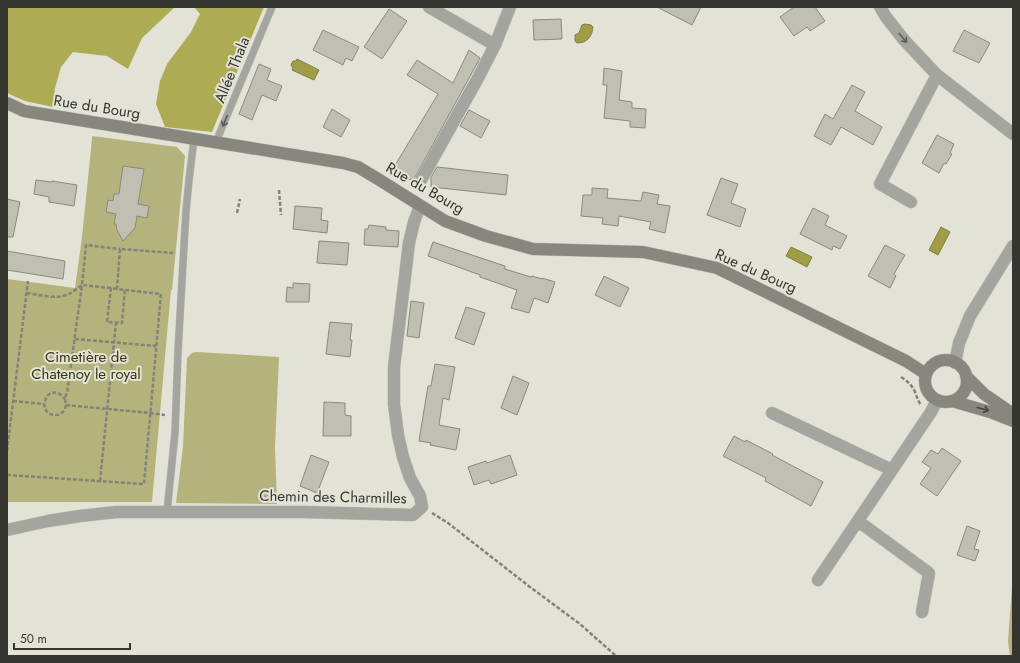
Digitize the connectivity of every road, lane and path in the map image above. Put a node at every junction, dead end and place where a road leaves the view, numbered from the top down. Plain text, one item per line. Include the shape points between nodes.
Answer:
1 (272, 7) edge
2 (429, 7) edge
3 (510, 7) edge
4 (880, 7) edge
5 (495, 46) junction
6 (937, 75) junction
7 (7, 103) edge
8 (1012, 132) edge
9 (194, 139) junction
10 (216, 142) junction
11 (421, 180) dead end
12 (279, 190) dead end
13 (240, 199) dead end
14 (911, 202) dead end
15 (420, 206) junction
16 (238, 213) dead end
17 (281, 215) dead end
18 (1013, 246) edge
19 (120, 249) junction
20 (184, 254) junction
21 (28, 282) dead end
22 (82, 285) junction
23 (111, 288) junction
24 (117, 289) junction
25 (125, 290) junction
26 (27, 294) junction
27 (116, 322) junction
28 (75, 339) junction
29 (114, 343) junction
30 (156, 346) junction
31 (955, 363) junction
32 (926, 374) junction
33 (966, 376) junction
34 (65, 399) junction
35 (937, 400) junction
36 (13, 401) junction
37 (952, 401) junction
38 (44, 404) junction
39 (66, 405) junction
40 (107, 409) junction
41 (150, 412) junction
42 (772, 413) dead end
43 (1013, 414) edge
44 (176, 416) junction
45 (1013, 421) edge
46 (7, 451) edge
47 (892, 470) junction
48 (7, 475) edge
49 (100, 481) junction
50 (422, 507) junction
51 (167, 512) junction
52 (858, 521) junction
53 (7, 530) edge
54 (818, 580) dead end
55 (922, 612) dead end
56 (615, 655) dead end

1 -> 10 lane, Allée Thala
2 - 5 street
3 - 5 street
4 -> 6 street via 904,40
5 - 11 street
6 - 8 street
6 - 14 street via 880,184
7 - 9 street, Rue du Bourg via 24,111
9 - 10 street, Rue du Bourg
9 - 20 lane
10 - 15 street, Rue du Bourg via 343,162 358,167
12 - 17 path
13 - 16 path
15 - 32 street, Rue du Bourg via 445,221 468,230 533,249 643,252 717,268 906,361
15 - 50 street, Chemin des Charmilles via 409,243 394,367 394,404 403,457 420,496
18 - 31 street via 970,316 959,343
19 - 20 path
19 - 22 path via 86,245
19 - 24 path
20 - 44 lane
21 - 26 path
22 - 23 path
22 - 26 path via 63,296
22 - 28 path
23 - 24 path
23 - 27 path via 107,322
24 - 25 path
25 - 27 path via 122,323
25 - 30 path via 161,294
26 - 36 path
27 - 29 path
28 - 29 path
28 - 34 path
29 - 30 path
29 - 40 path
30 - 41 path
31 - 32 street via 935,363
31 - 33 street via 962,368
32 - 35 street via 927,389
33 - 37 street via 965,389
33 - 43 street via 984,394
34 - 38 path via 58,394 50,394
34 - 39 path
35 - 37 street
35 - 47 street
36 - 38 path
36 - 46 path
37 -> 45 street
38 - 39 path via 46,411 53,415 61,413
39 - 40 path
40 - 41 path
40 - 49 path
41 - 44 path
41 - 49 path via 144,484
42 - 47 street
44 - 51 lane
47 - 52 street
48 - 49 path
50 - 51 street, Chemin des Charmilles via 412,515
50 - 56 path via 448,523 580,624
51 - 53 street, Chemin des Charmilles via 116,512 80,516
52 - 54 street
52 - 55 street via 929,573

